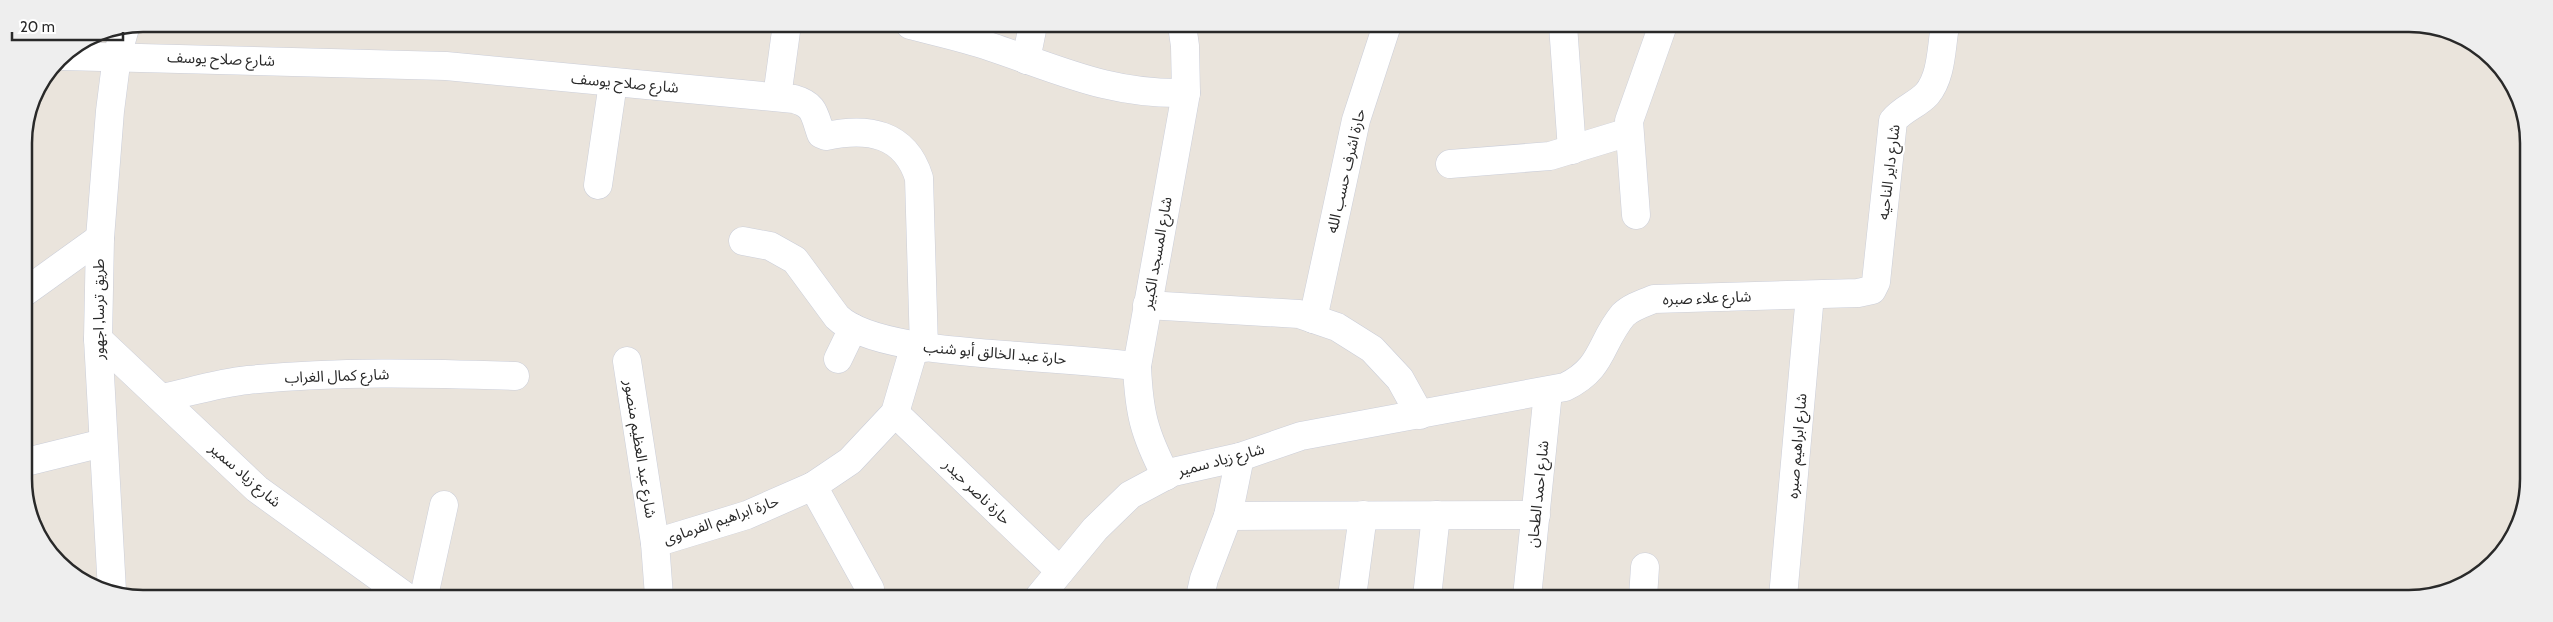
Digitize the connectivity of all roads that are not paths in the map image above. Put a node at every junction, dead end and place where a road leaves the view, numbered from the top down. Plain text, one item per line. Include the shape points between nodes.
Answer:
1 (786, 32) edge
2 (939, 32) edge
3 (1032, 32) edge
4 (1183, 32) edge
5 (1385, 32) edge
6 (1564, 32) edge
7 (1661, 32) edge
8 (1944, 32) edge
9 (122, 35) edge
10 (75, 56) edge
11 (117, 56) junction
12 (1026, 60) junction
13 (613, 83) junction
14 (1186, 93) junction
15 (777, 97) junction
16 (1629, 132) junction
17 (1572, 150) junction
18 (1450, 164) dead end
19 (598, 185) dead end
20 (1636, 215) dead end
21 (100, 238) junction
22 (742, 241) dead end
23 (33, 287) edge
24 (1858, 293) joint
25 (1810, 295) junction
26 (1147, 305) junction
27 (1313, 319) junction
28 (853, 328) junction
29 (98, 339) junction
30 (919, 346) junction
31 (838, 359) dead end
32 (626, 361) dead end
33 (1137, 366) junction
34 (515, 376) dead end
35 (1548, 392) junction
36 (162, 398) junction
37 (895, 413) junction
38 (1420, 415) junction
39 (104, 443) junction
40 (1240, 457) junction
41 (32, 461) edge
42 (1166, 476) junction
43 (813, 486) junction
44 (444, 505) dead end
45 (1436, 514) junction
46 (1363, 515) junction
47 (1536, 515) junction
48 (1228, 516) junction
49 (655, 543) junction
50 (1645, 567) dead end
51 (1060, 570) junction
52 (112, 585) edge
53 (870, 589) dead end
54 (1353, 589) edge
55 (1428, 589) edge
56 (1528, 589) edge
57 (1644, 589) edge
58 (1784, 589) edge
59 (397, 590) edge
60 (425, 590) edge
61 (659, 590) edge
62 (1045, 590) edge
63 (1202, 590) edge

1 - 15 street
2 - 12 street
3 - 12 street
4 - 14 street, شارع المسجد الكبير
5 - 27 street, حارة اشرف حسب الله via 1356,120
6 - 17 street
7 - 16 street via 1629,121
8 - 24 street, شارع داير الناحيه via 1937,76 1932,85 1926,95 1893,121 1876,282 1872,290
9 - 11 street, طريق ترسا, اجهور
10 - 11 street, شارع صلاح يوسف
11 - 13 street, شارع صلاح يوسف via 446,66
11 - 21 street, طريق ترسا, اجهور via 101,200
12 - 14 street via 1082,80 1121,89 1158,94
13 - 15 street, شارع صلاح يوسف
13 - 19 street
14 - 26 street, شارع المسجد الكبير
15 - 30 street, شارع صلاح يوسف via 806,102 823,135 870,132 886,137 898,144 915,165 919,178
16 - 17 street
16 - 20 street
17 - 18 street via 1550,156
21 - 23 street
21 - 29 street, طريق ترسا, اجهور
22 - 28 street, حارة عبد الخالق أبو شنب via 770,246 794,260 837,317
24 - 25 street, شارع علاء صبره
25 - 35 street, شارع علاء صبره via 1654,299 1624,314 1582,379
25 - 58 street, شارع ابراهيم صبره
26 - 27 street via 1299,314
26 - 33 street, شارع المسجد الكبير
27 - 38 street via 1337,327 1372,349 1400,379
28 - 30 street, حارة عبد الخالق أبو شنب
28 - 31 street
29 - 36 street, شارع زياد سمير
29 - 39 street, طريق ترسا, اجهور
30 - 33 street, حارة عبد الخالق أبو شنب
30 - 37 street, حارة ابراهيم الفرماوى
32 - 49 street, شارع عبد العظيم منصور
33 - 42 street, شارع المسجد الكبير via 1139,404 1148,442
34 - 36 street, شارع كمال الغراب via 421,373 309,376 246,380
35 - 38 street, شارع علاء صبره
35 - 47 street, شارع احمد الطحان
36 - 59 street, شارع زياد سمير via 257,488
37 - 43 street, حارة ابراهيم الفرماوى via 850,461
37 - 51 street, حارة ناصر حيدر
38 - 40 street, شارع زياد سمير via 1301,436
39 - 41 street
39 - 52 street, طريق ترسا, اجهور
40 - 42 street, شارع زياد سمير
40 - 48 street
42 - 51 street, شارع زياد سمير via 1130,495
43 - 49 street, حارة ابراهيم الفرماوى via 747,515
43 - 53 street
44 - 60 street
45 - 46 street
45 - 47 street
45 - 55 street
46 - 48 street
46 - 54 street
47 - 56 street, شارع احمد الطحان
48 - 63 street
49 - 61 street, شارع عبد العظيم منصور
50 - 57 street
51 - 62 street, شارع زياد سمير

